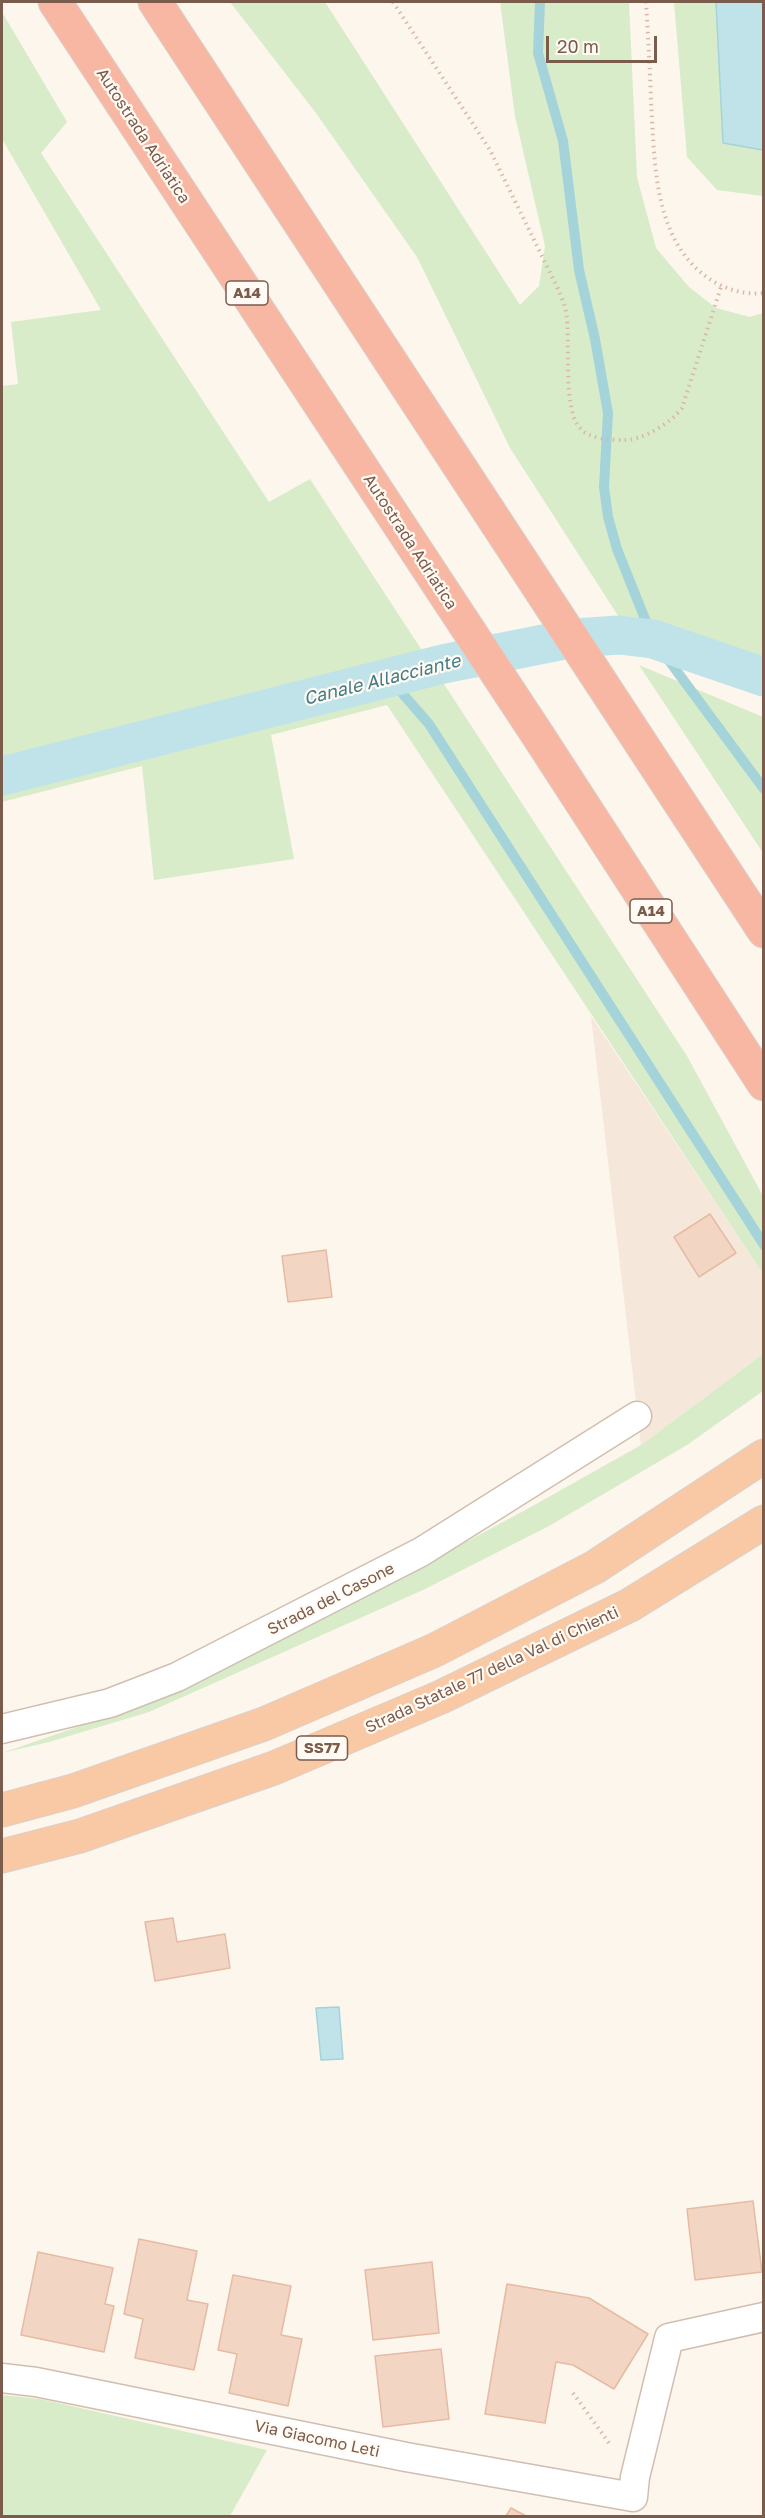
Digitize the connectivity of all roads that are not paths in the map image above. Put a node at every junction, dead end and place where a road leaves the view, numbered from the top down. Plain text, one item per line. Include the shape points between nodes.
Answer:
1 (55, 2) edge
2 (155, 2) edge
3 (764, 931) edge
4 (764, 1084) edge
5 (637, 1416) dead end
6 (764, 1456) edge
7 (764, 1522) edge
8 (2, 1729) edge
9 (2, 1810) edge
10 (2, 1856) edge
11 (764, 2317) edge
12 (2, 2378) edge
13 (637, 2497) edge

1 - 4 highway, Autostrada Adriatica / A14
2 - 3 highway
5 - 8 street, Strada del Casone via 421,1552 177,1677 110,1703
6 - 9 highway, SS77 via 595,1567 435,1650 264,1724 73,1791
7 - 10 highway, Strada Statale 77 della Val di Chienti / SS77 via 630,1605 441,1697 274,1768 80,1836
11 - 13 street via 669,2338
12 - 13 street, Via Giacomo Leti via 396,2456

